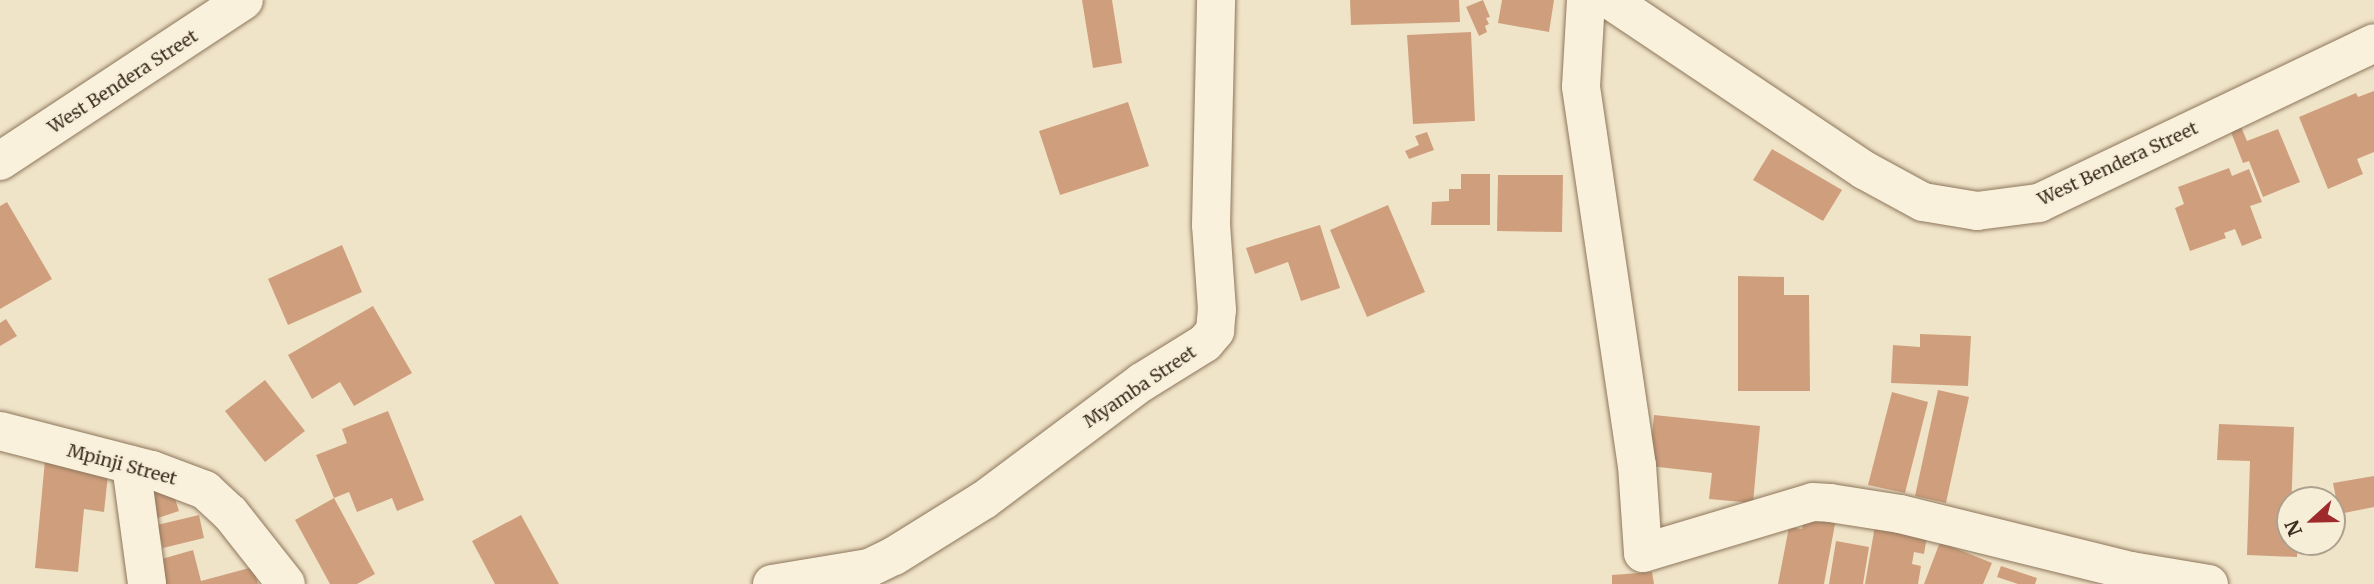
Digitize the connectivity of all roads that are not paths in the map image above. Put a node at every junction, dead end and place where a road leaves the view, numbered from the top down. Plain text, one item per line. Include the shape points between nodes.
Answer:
1 (244, 0) edge
2 (1216, 0) edge
3 (1586, 0) edge
4 (1610, 0) edge
5 (2374, 43) edge
6 (0, 162) edge
7 (0, 431) edge
8 (131, 465) junction
9 (870, 576) edge
10 (147, 584) edge
11 (286, 584) edge
12 (772, 584) edge
13 (2209, 584) edge

1 - 6 street, West Bendera Street
2 - 9 street, Myamba Street via 1211,225 1215,331 1205,343 1142,382 984,500
3 - 13 street via 1581,87 1636,465 1643,553 1813,502 1830,502 1900,514 2132,572
4 - 5 street, West Bendera Street via 1864,170 1923,202 1978,211 2039,204
7 - 8 street, Mpinji Street
8 - 10 street
8 - 11 street, Mpinji Street via 205,490 230,513
9 - 12 street, Myamba Street

